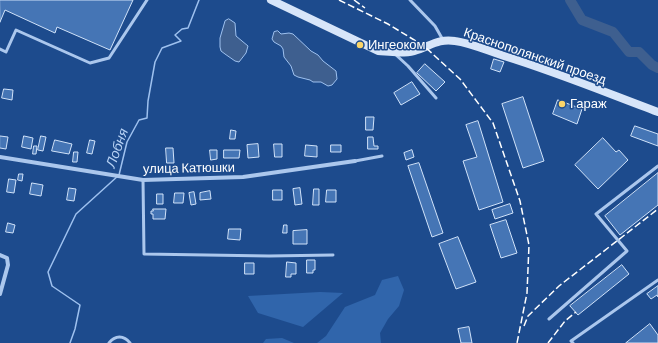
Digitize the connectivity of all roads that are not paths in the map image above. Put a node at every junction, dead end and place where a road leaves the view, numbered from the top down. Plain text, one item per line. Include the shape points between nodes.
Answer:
1 (147, 0) edge
2 (271, 0) edge
3 (410, 0) edge
4 (444, 40) junction
5 (0, 49) edge
6 (394, 53) junction
7 (436, 98) dead end
8 (658, 112) edge
9 (382, 156) dead end
10 (0, 157) edge
11 (355, 161) joint
12 (658, 166) edge
13 (143, 180) junction
14 (0, 255) edge
15 (333, 255) dead end
16 (658, 280) edge
17 (1, 287) edge
18 (0, 294) edge
19 (549, 319) dead end
20 (571, 342) edge
21 (109, 343) edge
22 (130, 343) edge

1 - 5 lane via 109,58 90,63 16,30 6,52
2 - 6 main road, Краснополянский проезд via 378,50
3 - 4 lane via 435,26
4 - 6 main road, Краснополянский проезд via 405,53
4 - 8 main road, Краснополянский проезд via 465,43 528,63
6 - 7 lane
9 - 11 lane
10 - 13 street, улица Катюшки
11 - 13 street, улица Катюшки via 243,177
12 - 19 lane via 596,214 627,250
13 - 15 lane via 144,254
14 - 17 street via 7,258 8,264
16 - 20 lane
17 - 18 street
21 - 22 lane via 113,338 120,336

